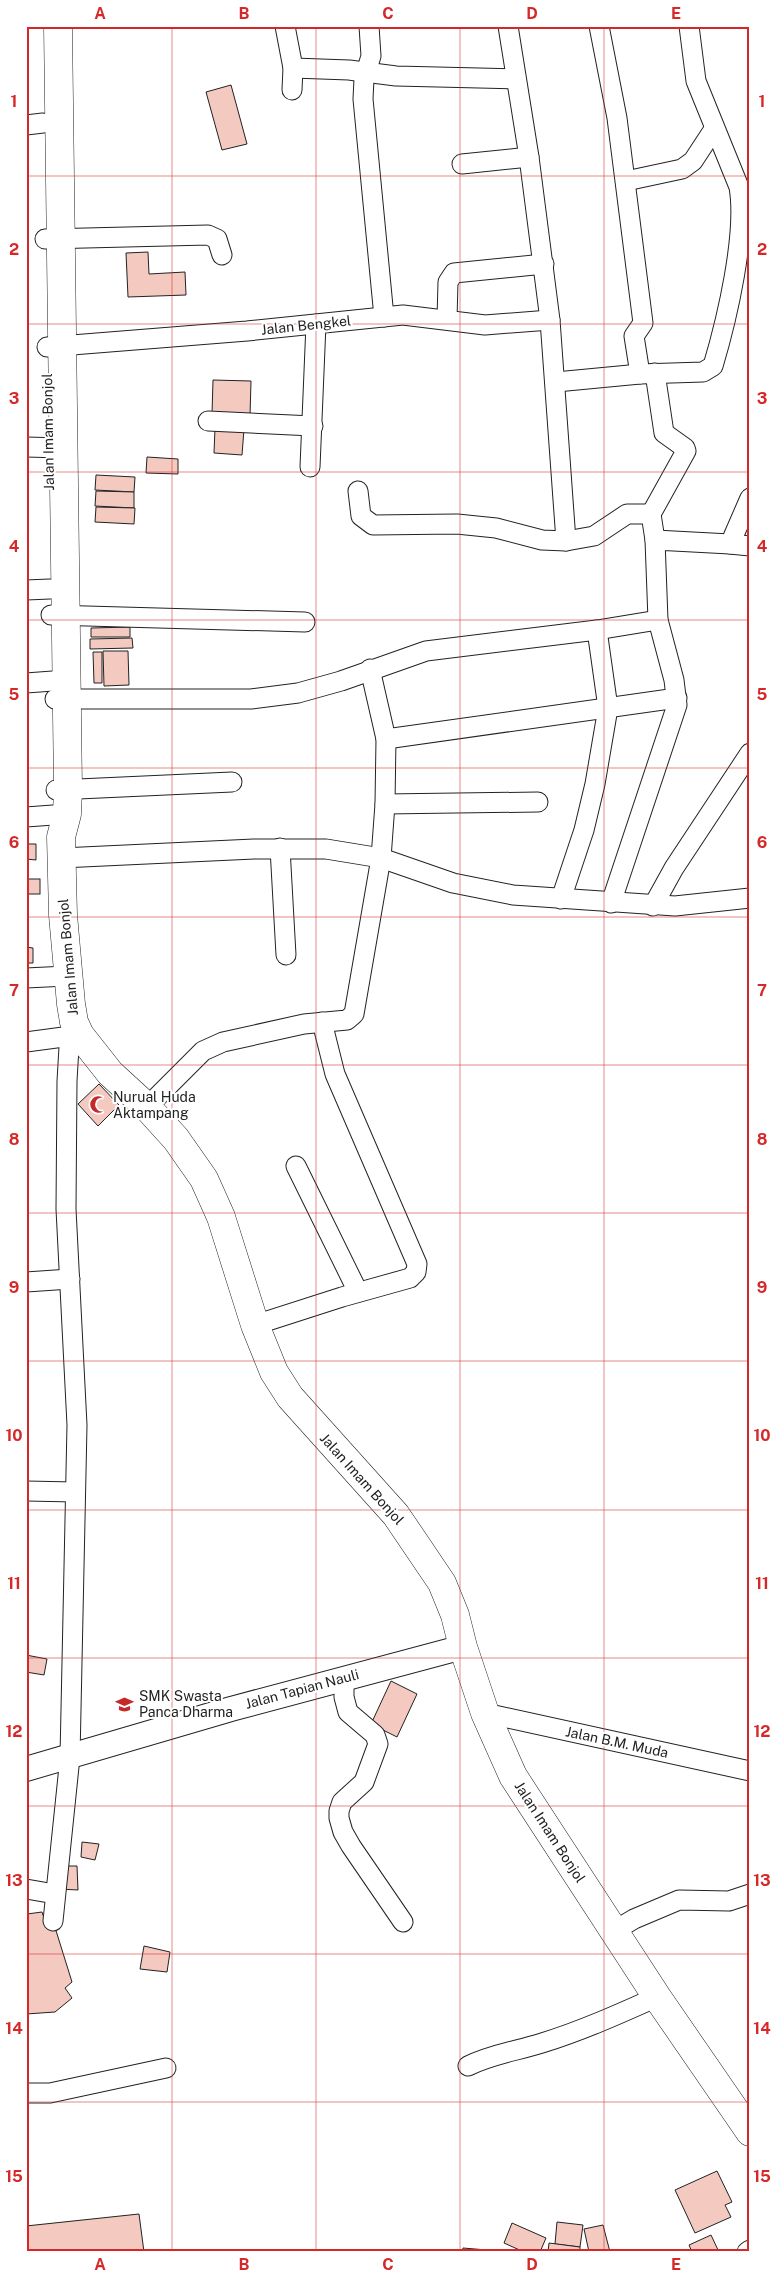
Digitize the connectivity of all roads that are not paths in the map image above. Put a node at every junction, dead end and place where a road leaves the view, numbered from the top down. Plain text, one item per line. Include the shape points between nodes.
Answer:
1 (41, 26) edge
2 (58, 26) edge
3 (285, 26) edge
4 (369, 26) edge
5 (508, 26) edge
6 (599, 26) edge
7 (689, 26) edge
8 (293, 68) junction
9 (366, 72) junction
10 (516, 79) junction
11 (292, 90) dead end
12 (43, 124) edge
13 (714, 129) junction
14 (529, 157) junction
15 (462, 164) dead end
16 (626, 181) junction
17 (52, 239) junction
18 (222, 255) dead end
19 (544, 264) junction
20 (384, 317) junction
21 (448, 319) junction
22 (550, 320) junction
23 (316, 324) junction
24 (54, 346) junction
25 (647, 373) junction
26 (556, 382) junction
27 (208, 421) dead end
28 (313, 426) junction
29 (46, 448) edge
30 (310, 467) dead end
31 (358, 491) dead end
32 (750, 498) edge
33 (651, 514) junction
34 (655, 540) junction
35 (566, 541) junction
36 (730, 544) junction
37 (750, 546) edge
38 (48, 602) edge
39 (658, 620) junction
40 (305, 622) dead end
41 (597, 630) junction
42 (370, 669) junction
43 (26, 683) edge
44 (58, 693) junction
45 (677, 698) junction
46 (608, 708) junction
47 (386, 739) junction
48 (750, 753) edge
49 (232, 782) dead end
50 (538, 802) dead end
51 (385, 804) junction
52 (26, 817) edge
53 (61, 817) junction
54 (280, 848) junction
55 (381, 858) junction
56 (750, 898) edge
57 (561, 900) junction
58 (611, 903) junction
59 (653, 906) junction
60 (286, 955) dead end
61 (67, 976) junction
62 (26, 978) edge
63 (322, 1022) junction
64 (73, 1029) junction
65 (26, 1042) edge
66 (147, 1107) junction
67 (296, 1166) dead end
68 (70, 1279) junction
69 (26, 1282) edge
70 (358, 1292) junction
71 (256, 1325) junction
72 (26, 1491) edge
73 (75, 1492) junction
74 (463, 1647) junction
75 (344, 1677) junction
76 (485, 1713) junction
77 (70, 1757) junction
78 (26, 1769) edge
79 (750, 1771) edge
80 (26, 1889) edge
81 (55, 1894) junction
82 (750, 1894) edge
83 (53, 1921) dead end
84 (403, 1922) dead end
85 (614, 1931) junction
86 (657, 1997) junction
87 (468, 2066) dead end
88 (166, 2068) dead end
89 (26, 2093) edge
90 (750, 2132) edge
91 (750, 2250) edge
92 (746, 2252) edge

1 - 12 highway, Jalan Imam Bonjol
2 - 12 highway, Jalan Imam Bonjol
3 - 8 street
4 - 9 street via 371,56
5 - 10 street
6 - 16 street
7 - 13 street via 696,81
8 - 9 street
8 - 11 street
9 - 10 street via 396,76
9 - 20 street via 363,99
10 - 14 street
12 - 17 highway, Jalan Imam Bonjol via 51,167
13 - 16 street via 693,161 682,169
13 - 25 street via 740,187 742,201 739,244 714,362 703,372
14 - 15 street
14 - 19 street
16 - 25 street via 643,323 634,338
17 - 18 street via 208,235 217,239
17 - 24 highway, Jalan Imam Bonjol
19 - 21 street via 454,273 448,282
19 - 22 street
20 - 21 street, Jalan Bengkel via 403,315
20 - 23 street, Jalan Bengkel
21 - 22 street, Jalan Bengkel via 484,325
22 - 26 street
23 - 24 street, Jalan Bengkel
23 - 28 street
24 - 29 highway, Jalan Imam Bonjol
25 - 26 street
25 - 33 street via 664,433 686,451
26 - 35 street
27 - 28 street
28 - 30 street
29 - 38 highway, Jalan Imam Bonjol
31 - 35 street via 361,516 373,524 457,524 496,528 542,540
32 - 36 street
33 - 34 street
33 - 35 street via 627,514 594,536
34 - 36 street
34 - 39 street
36 - 37 street
38 - 40 street
38 - 44 highway, Jalan Imam Bonjol
39 - 41 street
39 - 45 street
41 - 42 street via 426,651
41 - 46 street
42 - 44 street via 298,693 251,699
42 - 47 street
43 - 44 street
44 - 53 highway, Jalan Imam Bonjol
45 - 46 street
45 - 58 street via 675,714
46 - 47 street
46 - 57 street via 586,821
47 - 51 street
48 - 59 street via 674,868
49 - 53 street
50 - 51 street
51 - 55 street
52 - 53 street
53 - 54 street
53 - 61 highway, Jalan Imam Bonjol
54 - 55 street via 326,849
54 - 60 street
55 - 57 street via 476,889
55 - 63 street via 354,1014 347,1020
56 - 59 street
57 - 58 street
58 - 59 street
61 - 62 street
61 - 64 highway, Jalan Imam Bonjol
63 - 66 street via 223,1042 203,1051
63 - 70 street via 335,1074 417,1264 416,1272 410,1278
64 - 65 street
64 - 66 highway, Jalan Imam Bonjol via 104,1066
64 - 68 street via 67,1081
66 - 71 highway, Jalan Imam Bonjol via 176,1139 204,1179 221,1217
67 - 70 street
68 - 69 street
68 - 73 street via 77,1425
70 - 71 street
71 - 74 highway, Jalan Imam Bonjol via 274,1372 290,1398 396,1515 442,1583
72 - 73 street
73 - 77 street
74 - 75 main road, Jalan Tapian Nauli
74 - 76 highway, Jalan Imam Bonjol
75 - 77 main road, Jalan Tapian Nauli
75 - 84 street via 348,1712 375,1735 378,1744 364,1782 342,1802 339,1818 350,1846
76 - 79 street, Jalan B.M. Muda
76 - 85 highway, Jalan Imam Bonjol via 514,1776
77 - 78 main road, Jalan Tapian Nauli
77 - 81 street
80 - 81 street
81 - 83 street
82 - 85 street via 729,1901 679,1900
85 - 86 highway, Jalan Imam Bonjol
86 - 87 street via 590,2026 540,2044 484,2058
86 - 90 highway, Jalan Imam Bonjol
88 - 89 street via 50,2093
91 - 92 street

